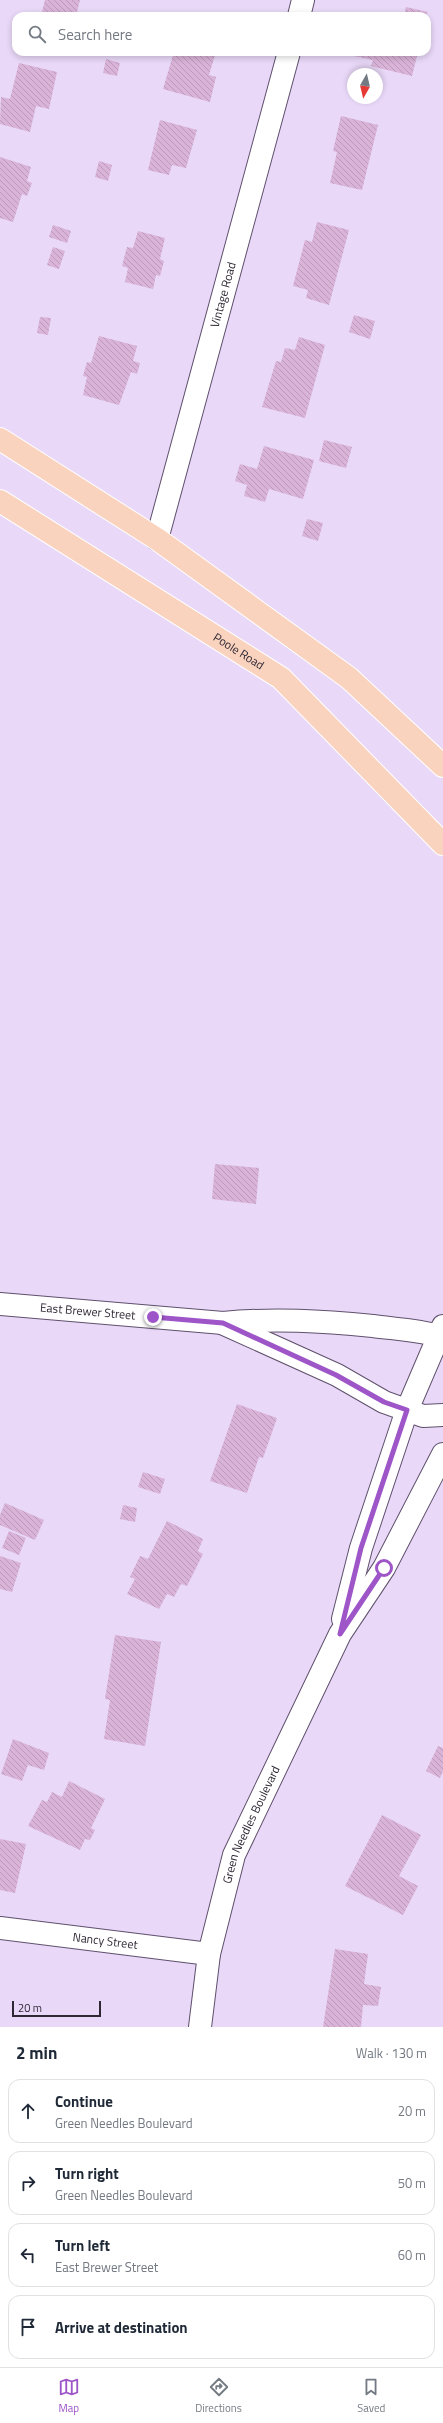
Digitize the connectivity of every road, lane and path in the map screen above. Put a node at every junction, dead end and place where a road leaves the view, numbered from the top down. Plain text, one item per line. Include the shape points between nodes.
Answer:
1 (303, 0) edge
2 (300, 12) edge
3 (288, 56) edge
4 (0, 439) edge
5 (0, 502) edge
6 (157, 538) junction
7 (443, 766) edge
8 (443, 844) edge
9 (0, 1304) edge
10 (223, 1323) junction
11 (442, 1333) edge
12 (407, 1410) junction
13 (443, 1414) edge
14 (443, 1454) edge
15 (340, 1634) junction
16 (0, 1928) edge
17 (210, 1954) junction
18 (200, 2027) edge

1 - 2 street
3 - 6 street, Vintage Road
4 - 6 main road
5 - 8 main road, Poole Road via 281,678
6 - 7 main road via 349,678
9 - 10 street, East Brewer Street
10 - 11 street, East Brewer Street via 258,1319 317,1320
10 - 12 street, East Brewer Street via 336,1375 384,1402
11 - 12 street, Green Needles Boulevard
12 - 13 street, East Brewer Street via 423,1416
12 - 15 street, Green Needles Boulevard via 361,1548
14 - 15 street, Green Needles Boulevard via 384,1568
15 - 17 street, Green Needles Boulevard via 234,1855
16 - 17 street, Nancy Street
17 - 18 street, Green Needles Boulevard

